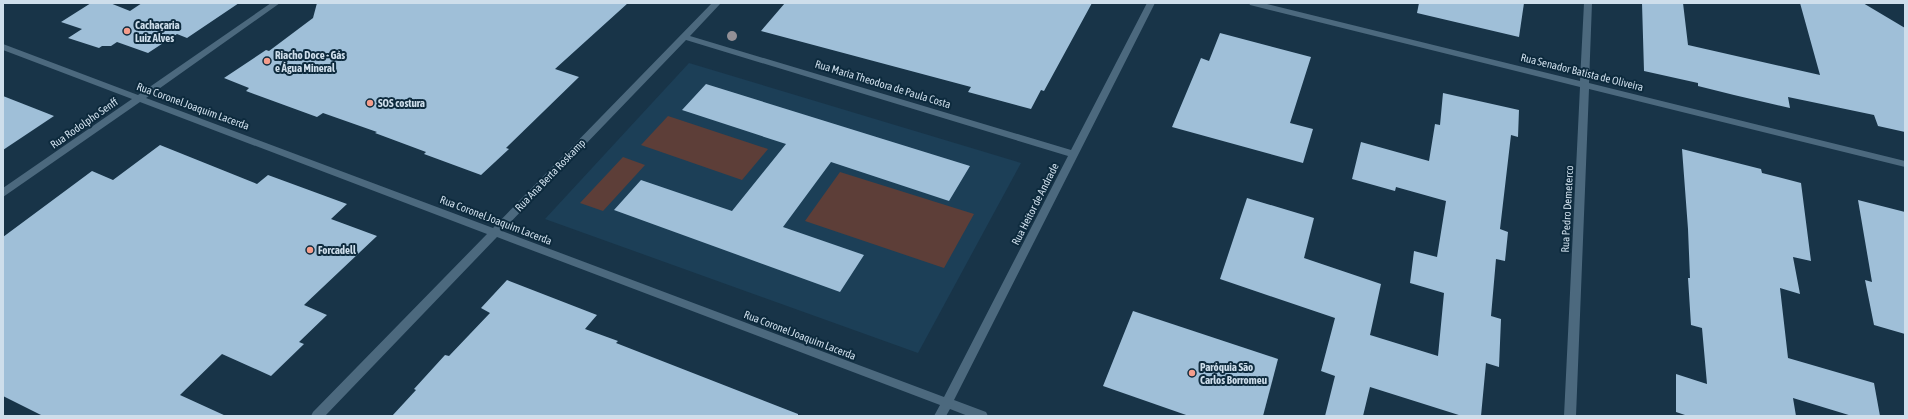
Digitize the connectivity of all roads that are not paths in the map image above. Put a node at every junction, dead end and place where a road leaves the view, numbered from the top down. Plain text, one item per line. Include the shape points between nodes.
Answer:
1 (276, 3) edge
2 (717, 3) edge
3 (1151, 3) edge
4 (1253, 3) edge
5 (1588, 3) edge
6 (684, 37) junction
7 (3, 47) edge
8 (1585, 85) junction
9 (139, 98) junction
10 (1074, 154) junction
11 (1905, 164) edge
12 (3, 193) edge
13 (495, 232) junction
14 (947, 403) junction
15 (317, 416) edge
16 (940, 416) edge
17 (982, 416) edge
18 (1570, 416) edge

1 - 9 street, Rua Rodolpho Senff
2 - 6 street, Rua Ana Berta Roskamp
3 - 10 street, Rua Heitor de Andrade
4 - 8 street, Rua Senador Batista de Oliveira
5 - 8 street, Rua Pedro Demeterco
6 - 10 street, Rua Maria Theodora de Paula Costa
6 - 13 street, Rua Ana Berta Roskamp
7 - 9 street, Rua Coronel Joaquim Lacerda
8 - 11 street, Rua Senador Batista de Oliveira
8 - 18 street, Rua Pedro Demeterco
9 - 12 street, Rua Rodolpho Senff
9 - 13 street, Rua Coronel Joaquim Lacerda
10 - 14 street, Rua Heitor de Andrade
13 - 14 street, Rua Coronel Joaquim Lacerda
13 - 15 street, Rua Ana Berta Roskamp
14 - 16 street, Rua Heitor de Andrade
14 - 17 street, Rua Coronel Joaquim Lacerda

